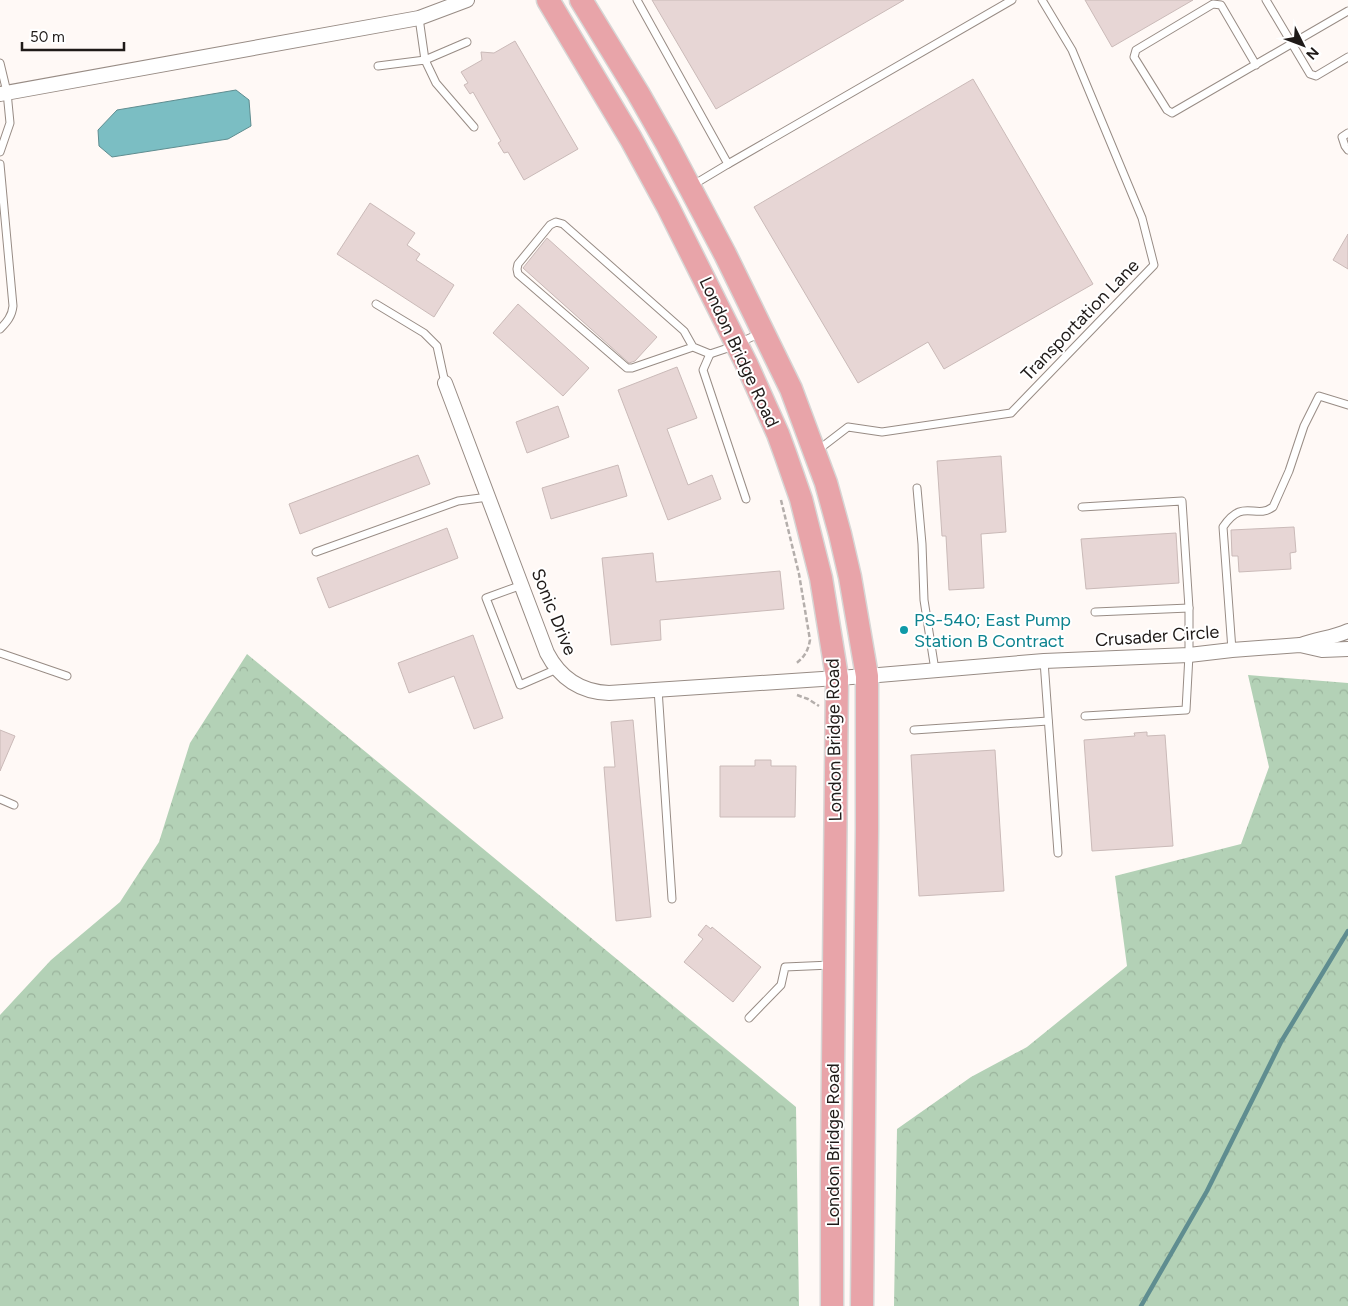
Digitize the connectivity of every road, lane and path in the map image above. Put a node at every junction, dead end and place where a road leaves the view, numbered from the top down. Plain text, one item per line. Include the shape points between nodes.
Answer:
1 (467, 0) edge
2 (548, 0) edge
3 (581, 0) edge
4 (636, 0) edge
5 (1012, 0) edge
6 (1042, 0) edge
7 (1266, 0) edge
8 (1348, 11) edge
9 (419, 18) junction
10 (467, 42) dead end
11 (1292, 44) junction
12 (1348, 57) edge
13 (425, 60) junction
14 (0, 63) edge
15 (1256, 65) junction
16 (378, 66) dead end
17 (4, 93) edge
18 (474, 127) dead end
19 (1348, 133) edge
20 (2, 141) edge
21 (1348, 150) edge
22 (0, 152) edge
23 (0, 164) edge
24 (728, 164) junction
25 (690, 186) junction
26 (376, 304) dead end
27 (0, 329) edge
28 (763, 332) junction
29 (737, 344) junction
30 (693, 347) junction
31 (710, 354) junction
32 (445, 382) joint
33 (1348, 405) edge
34 (816, 452) junction
35 (917, 488) dead end
36 (780, 494) dead end
37 (488, 497) junction
38 (746, 499) dead end
39 (1082, 506) dead end
40 (316, 552) dead end
41 (522, 584) junction
42 (1189, 608) junction
43 (1095, 612) dead end
44 (1348, 631) edge
45 (1300, 645) junction
46 (1232, 650) junction
47 (1345, 652) edge
48 (0, 654) edge
49 (1189, 655) junction
50 (1044, 661) junction
51 (794, 664) dead end
52 (557, 669) junction
53 (935, 670) junction
54 (67, 676) dead end
55 (867, 676) junction
56 (837, 677) junction
57 (658, 689) junction
58 (1085, 716) dead end
59 (1048, 721) junction
60 (914, 730) dead end
61 (0, 798) edge
62 (14, 805) dead end
63 (1058, 853) dead end
64 (672, 899) dead end
65 (834, 966) junction
66 (749, 1018) dead end
67 (862, 1303) edge
68 (832, 1304) edge

1 - 9 street
2 - 29 main road, London Bridge Road via 636,148
3 - 25 main road, London Bridge Road
4 - 24 lane
5 - 24 lane
6 - 34 lane, Transportation Lane via 1072,50 1142,218 1154,265 1011,413 882,432 848,427
7 - 11 lane
8 - 11 lane
9 - 13 lane
9 - 17 street
10 - 13 lane
11 - 12 lane via 1310,74 1316,76
11 - 15 lane
13 - 16 lane
13 - 18 lane via 436,83
14 - 17 lane
15 - 15 lane via 1172,113 1134,57 1136,50 1213,4 1221,5
17 - 20 lane via 10,123
19 - 21 lane via 1342,137
20 - 22 lane
23 - 27 lane via 13,306 12,313
24 - 25 lane
25 - 28 main road, London Bridge Road
26 - 32 lane via 424,333 437,346
28 - 29 lane
28 - 34 main road, London Bridge Road via 791,389
29 - 31 lane
29 - 56 main road, London Bridge Road via 778,434 801,500 821,578
30 - 30 lane via 627,368 518,274 518,264 550,225 556,222 563,224 684,331
30 - 31 lane
31 - 38 lane via 704,370
32 - 37 street, Sonic Drive
33 - 46 lane via 1319,396 1273,507 1234,513 1223,527
34 - 55 main road, London Bridge Road via 842,542
35 - 53 lane via 924,600
36 - 51 path via 799,574 810,640 802,660
37 - 40 lane via 458,501
37 - 41 street, Sonic Drive
39 - 42 lane via 1182,501
41 - 52 street, Sonic Drive via 547,653
41 - 52 lane via 486,598 520,684
42 - 43 lane
42 - 49 lane
44 - 45 street, Crusader Circle
45 - 46 street, Crusader Circle
45 - 47 street, Crusader Circle
46 - 49 street, Crusader Circle
48 - 54 lane
49 - 50 street, Crusader Circle
49 - 58 lane via 1186,710
50 - 53 street, Crusader Circle
50 - 59 lane
52 - 57 street, Sonic Drive via 571,683 598,693
53 - 55 street, Crusader Circle
55 - 56 street, Crusader Circle
55 - 67 main road, London Bridge Road
56 - 57 street, Sonic Drive
56 - 65 main road, London Bridge Road
57 - 64 lane
59 - 60 lane
59 - 63 lane
61 - 62 lane
65 - 66 lane via 785,967 781,985
65 - 68 main road, London Bridge Road
67 - 68 main road

